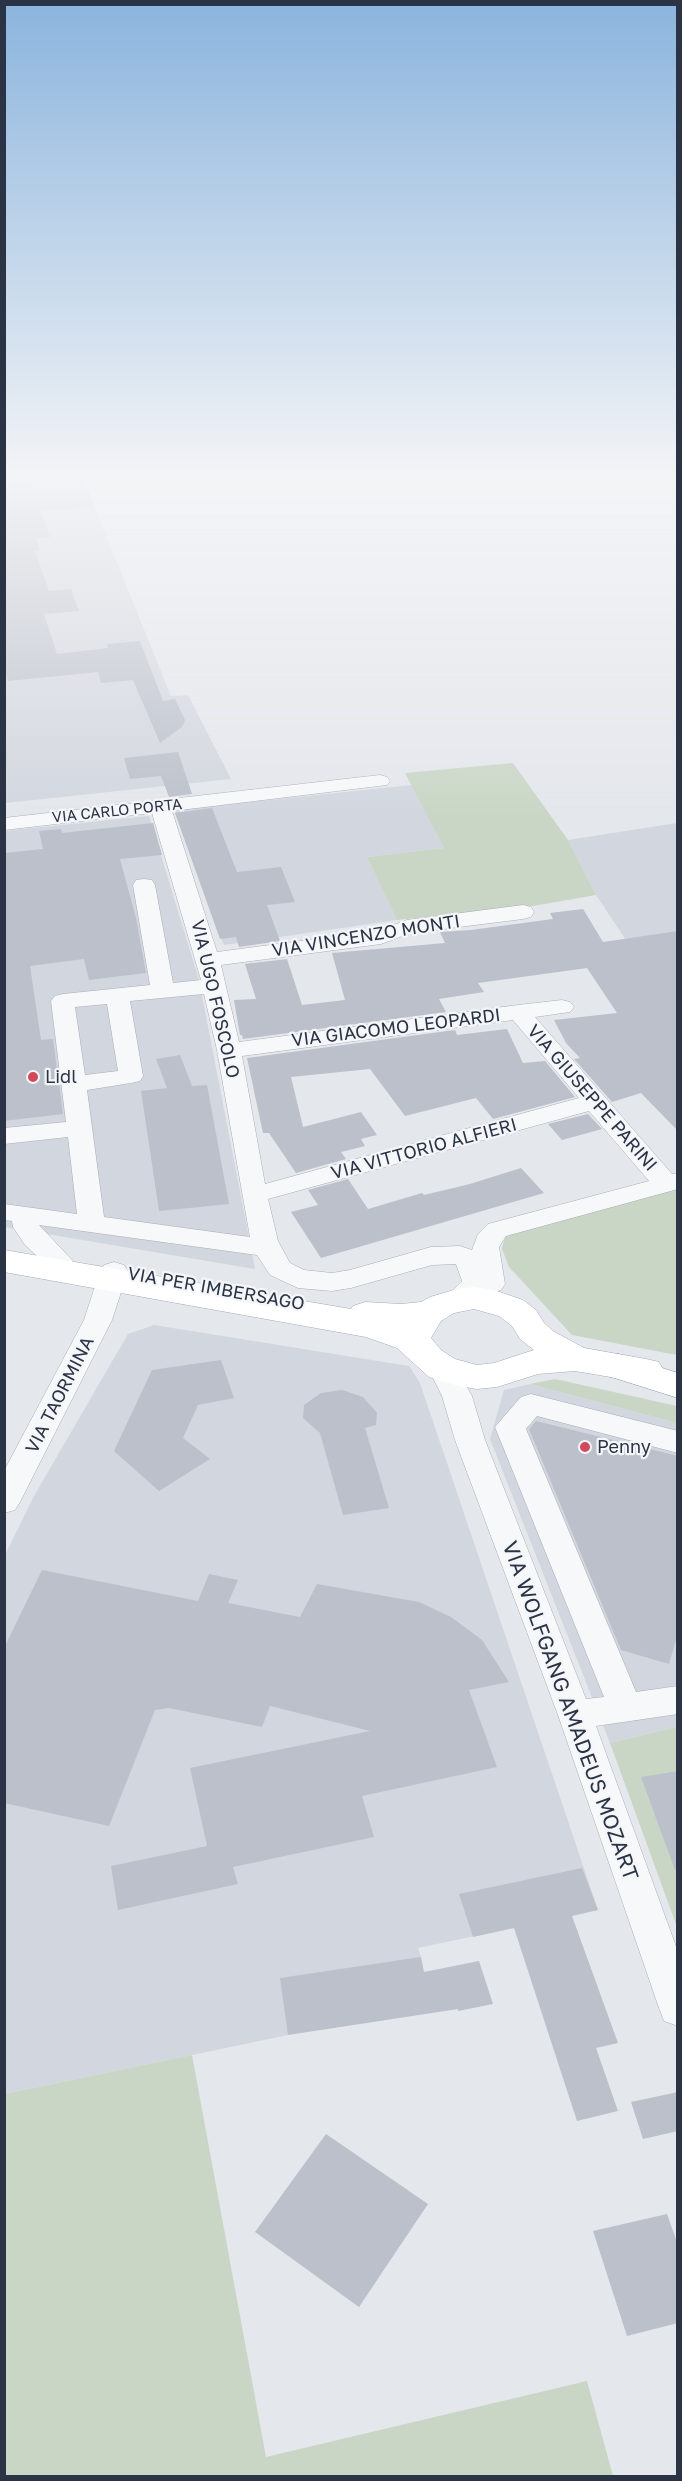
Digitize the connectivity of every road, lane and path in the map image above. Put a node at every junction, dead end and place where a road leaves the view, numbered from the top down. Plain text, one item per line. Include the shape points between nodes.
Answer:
1 (380, 781) dead end
2 (160, 806) junction
3 (4, 824) edge
4 (144, 885) dead end
5 (524, 912) dead end
6 (208, 960) junction
7 (213, 986) junction
8 (162, 992) junction
9 (118, 997) junction
10 (562, 1006) dead end
11 (518, 1012) junction
12 (229, 1050) junction
13 (75, 1084) junction
14 (593, 1102) junction
15 (80, 1128) junction
16 (4, 1136) edge
17 (672, 1183) edge
18 (254, 1195) junction
19 (14, 1214) edge
20 (92, 1226) junction
21 (267, 1248) junction
22 (4, 1252) edge
23 (485, 1257) junction
24 (4, 1261) edge
25 (59, 1262) junction
26 (312, 1272) junction
27 (113, 1275) junction
28 (151, 1287) junction
29 (443, 1307) junction
30 (521, 1319) junction
31 (98, 1320) junction
32 (432, 1358) junction
33 (575, 1359) junction
34 (618, 1366) junction
35 (506, 1371) junction
36 (678, 1377) edge
37 (678, 1386) edge
38 (462, 1414) junction
39 (678, 1442) edge
40 (5, 1501) edge
41 (678, 1700) edge
42 (626, 1708) junction
43 (575, 1715) junction
44 (678, 2008) edge

1 - 2 street, VIA CARLO PORTA
2 - 3 street, VIA CARLO PORTA
2 - 6 street, VIA UGO FOSCOLO
4 - 8 street
5 - 6 street, VIA VINCENZO MONTI via 407,927 381,937
6 - 7 street, VIA UGO FOSCOLO
7 - 8 street
7 - 12 street, VIA UGO FOSCOLO
8 - 9 street
9 - 13 street via 131,1076
9 - 13 street via 63,1001
10 - 11 street, VIA GIACOMO LEOPARDI
11 - 12 street, VIA GIACOMO LEOPARDI
11 - 14 street, VIA GIUSEPPE PARINI
12 - 18 street, VIA UGO FOSCOLO
13 - 15 street
14 - 17 street, VIA GIUSEPPE PARINI
14 - 18 street, VIA VITTORIO ALFIERI
15 - 16 street
15 - 20 street
17 - 23 street via 497,1230 487,1239
18 - 21 street, VIA UGO FOSCOLO
19 - 20 street
19 - 25 street
20 - 21 street
21 - 26 street via 273,1261 288,1274 298,1279
22 - 25 main road, VIA PER IMBERSAGO
23 - 26 street via 473,1246 446,1244 343,1272
23 - 30 street via 494,1289
24 - 27 main road, VIA PER IMBERSAGO
25 - 27 main road, VIA PER IMBERSAGO
26 - 29 street via 351,1279 431,1256 453,1254 469,1259 476,1281 468,1294
27 - 28 main road, VIA PER IMBERSAGO
27 - 29 main road, VIA PER IMBERSAGO via 355,1313 401,1316
27 - 31 street, VIA TAORMINA
28 - 31 street, VIA TAORMINA via 133,1294
28 - 32 main road, VIA PER IMBERSAGO via 352,1321 397,1334
29 - 30 main road, VIA PER IMBERSAGO via 474,1298 494,1301
29 - 32 main road via 421,1324 418,1336
30 - 33 main road, VIA PER IMBERSAGO via 541,1339
30 - 35 main road via 533,1345 526,1358
31 - 40 street, VIA TAORMINA
32 - 35 main road, VIA PER IMBERSAGO via 459,1374 477,1377
32 - 38 street, VIA WOLFGANG AMADEUS MOZART via 450,1380
33 - 34 main road, VIA PER IMBERSAGO
33 - 35 main road, VIA PER IMBERSAGO via 535,1362
34 - 36 main road, VIA PER IMBERSAGO
34 - 37 main road
35 - 38 street via 479,1386 468,1398
38 - 43 street, VIA WOLFGANG AMADEUS MOZART
39 - 42 street via 531,1404 510,1427
41 - 42 street
42 - 43 street
43 - 44 street, VIA WOLFGANG AMADEUS MOZART

